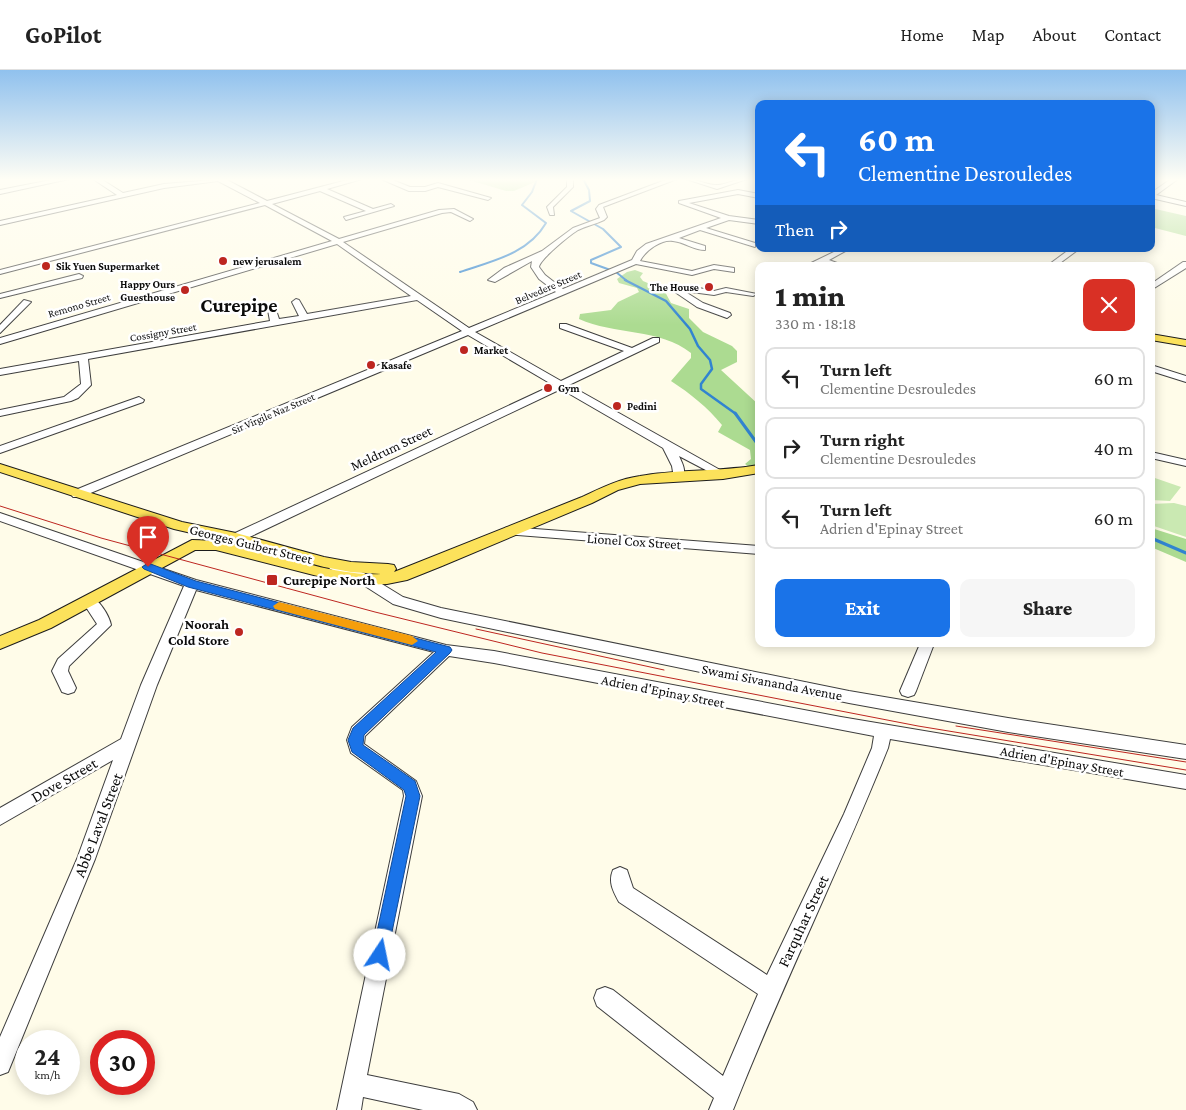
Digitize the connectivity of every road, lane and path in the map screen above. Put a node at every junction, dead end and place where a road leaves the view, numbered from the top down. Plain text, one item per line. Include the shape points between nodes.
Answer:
1 (171, 228) edge
2 (312, 228) edge
3 (385, 228) edge
4 (579, 228) edge
5 (699, 228) joint
6 (670, 237) junction
7 (338, 241) junction
8 (752, 245) dead end
9 (702, 248) dead end
10 (839, 252) edge
11 (1071, 252) edge
12 (544, 253) junction
13 (822, 260) junction
14 (635, 262) junction
15 (818, 262) edge
16 (828, 262) edge
17 (1057, 262) edge
18 (1186, 264) edge
19 (731, 270) dead end
20 (0, 272) edge
21 (80, 276) dead end
22 (492, 280) dead end
23 (1155, 285) edge
24 (563, 293) junction
25 (754, 294) edge
26 (0, 296) edge
27 (418, 297) junction
28 (27, 302) dead end
29 (296, 302) dead end
30 (272, 310) dead end
31 (727, 315) dead end
32 (304, 318) junction
33 (275, 323) junction
34 (563, 326) dead end
35 (0, 330) edge
36 (469, 332) junction
37 (1155, 338) edge
38 (656, 340) dead end
39 (0, 341) edge
40 (1186, 343) edge
41 (632, 351) junction
42 (83, 358) junction
43 (1155, 369) edge
44 (0, 372) edge
45 (1186, 379) edge
46 (560, 384) junction
47 (139, 400) dead end
48 (0, 413) edge
49 (668, 446) junction
50 (0, 450) edge
51 (1155, 456) edge
52 (1186, 463) edge
53 (0, 468) edge
54 (755, 470) edge
55 (724, 475) junction
56 (678, 476) junction
57 (77, 494) junction
58 (0, 517) edge
59 (509, 531) junction
60 (236, 538) junction
61 (755, 550) edge
62 (324, 562) junction
63 (148, 567) junction
64 (421, 567) junction
65 (401, 576) junction
66 (365, 580) junction
67 (192, 584) junction
68 (387, 596) junction
69 (89, 601) junction
70 (0, 644) edge
71 (925, 647) edge
72 (446, 650) junction
73 (68, 688) dead end
74 (908, 691) dead end
75 (883, 732) junction
76 (128, 743) junction
77 (1186, 752) edge
78 (1186, 782) edge
79 (0, 817) edge
80 (620, 876) dead end
81 (770, 990) junction
82 (605, 998) dead end
83 (0, 1064) edge
84 (354, 1084) junction
85 (724, 1102) edge
86 (349, 1110) edge
87 (465, 1110) edge

1 - 20 street
2 - 7 street
3 - 7 street, Remono Street
4 - 12 street
5 - 6 street
5 - 8 street
6 - 9 street
6 - 14 street via 649,246
7 - 27 street
7 - 39 street, Remono Street
10 - 13 street
11 - 17 street
12 - 22 street
12 - 24 street via 535,267
13 - 15 street
13 - 16 street
14 - 19 street via 692,273 714,267
14 - 24 street, Belvedere Street
18 - 23 street
21 - 26 street
24 - 36 street, Belvedere Street
25 - 31 street via 726,290 714,293 689,288 676,290 700,305
27 - 32 street, Cossigny Street
27 - 36 street
28 - 35 street
29 - 32 street
30 - 33 street
32 - 33 street, Cossigny Street
33 - 42 street, Cossigny Street
34 - 41 street
36 - 46 street
36 - 57 street, Sir Virgile Naz Street
37 - 40 main road
38 - 41 street, Meldrum Street
41 - 46 street, Meldrum Street
42 - 44 street, Cossigny Street
42 - 48 street via 86,385 74,396
43 - 45 street
46 - 49 street
46 - 60 street, Meldrum Street
47 - 50 street
49 - 55 street
49 - 56 street via 678,466
51 - 52 street
53 - 57 main road, Georges Guibert Street
54 - 55 main road, Georges Guibert Street
55 - 56 main road, Georges Guibert Street
56 - 59 main road, Georges Guibert Street via 613,486 587,500
57 - 60 main road, Georges Guibert Street via 179,526
58 - 63 street, Adrien d'Epinay Street
59 - 61 street, Lionel Cox Street
59 - 64 main road, Georges Guibert Street
60 - 62 main road, Georges Guibert Street
62 - 64 main road, Georges Guibert Street via 376,569
62 - 66 street, Swami Sivananda Avenue via 351,571
63 - 66 main road, Georges Guibert Street via 192,545 216,545 325,574
63 - 67 street, Adrien d'Epinay Street
63 - 69 main road, Georges Guibert Street
64 - 65 main road, Georges Guibert Street
65 - 66 main road, Georges Guibert Street
65 - 68 street via 392,584
66 - 68 street, Swami Sivananda Avenue
67 - 72 street, Adrien d'Epinay Street
67 - 76 street, Abbe Laval Street
68 - 77 street, Swami Sivananda Avenue via 441,613 758,680 999,724
69 - 70 main road, Georges Guibert Street
69 - 73 street via 104,625 63,663 60,671
71 - 74 street
72 - 75 street, Adrien d'Epinay Street
72 - 84 street via 358,732 355,740 357,748 410,786 413,796
75 - 78 street, Adrien d'Epinay Street
75 - 81 street, Farquhar Street via 880,748 852,815
76 - 79 street, Dove Street
76 - 83 street, Abbe Laval Street via 86,859
80 - 81 street via 626,896
81 - 85 street, Farquhar Street
82 - 85 street
84 - 86 street
84 - 87 street via 459,1106

